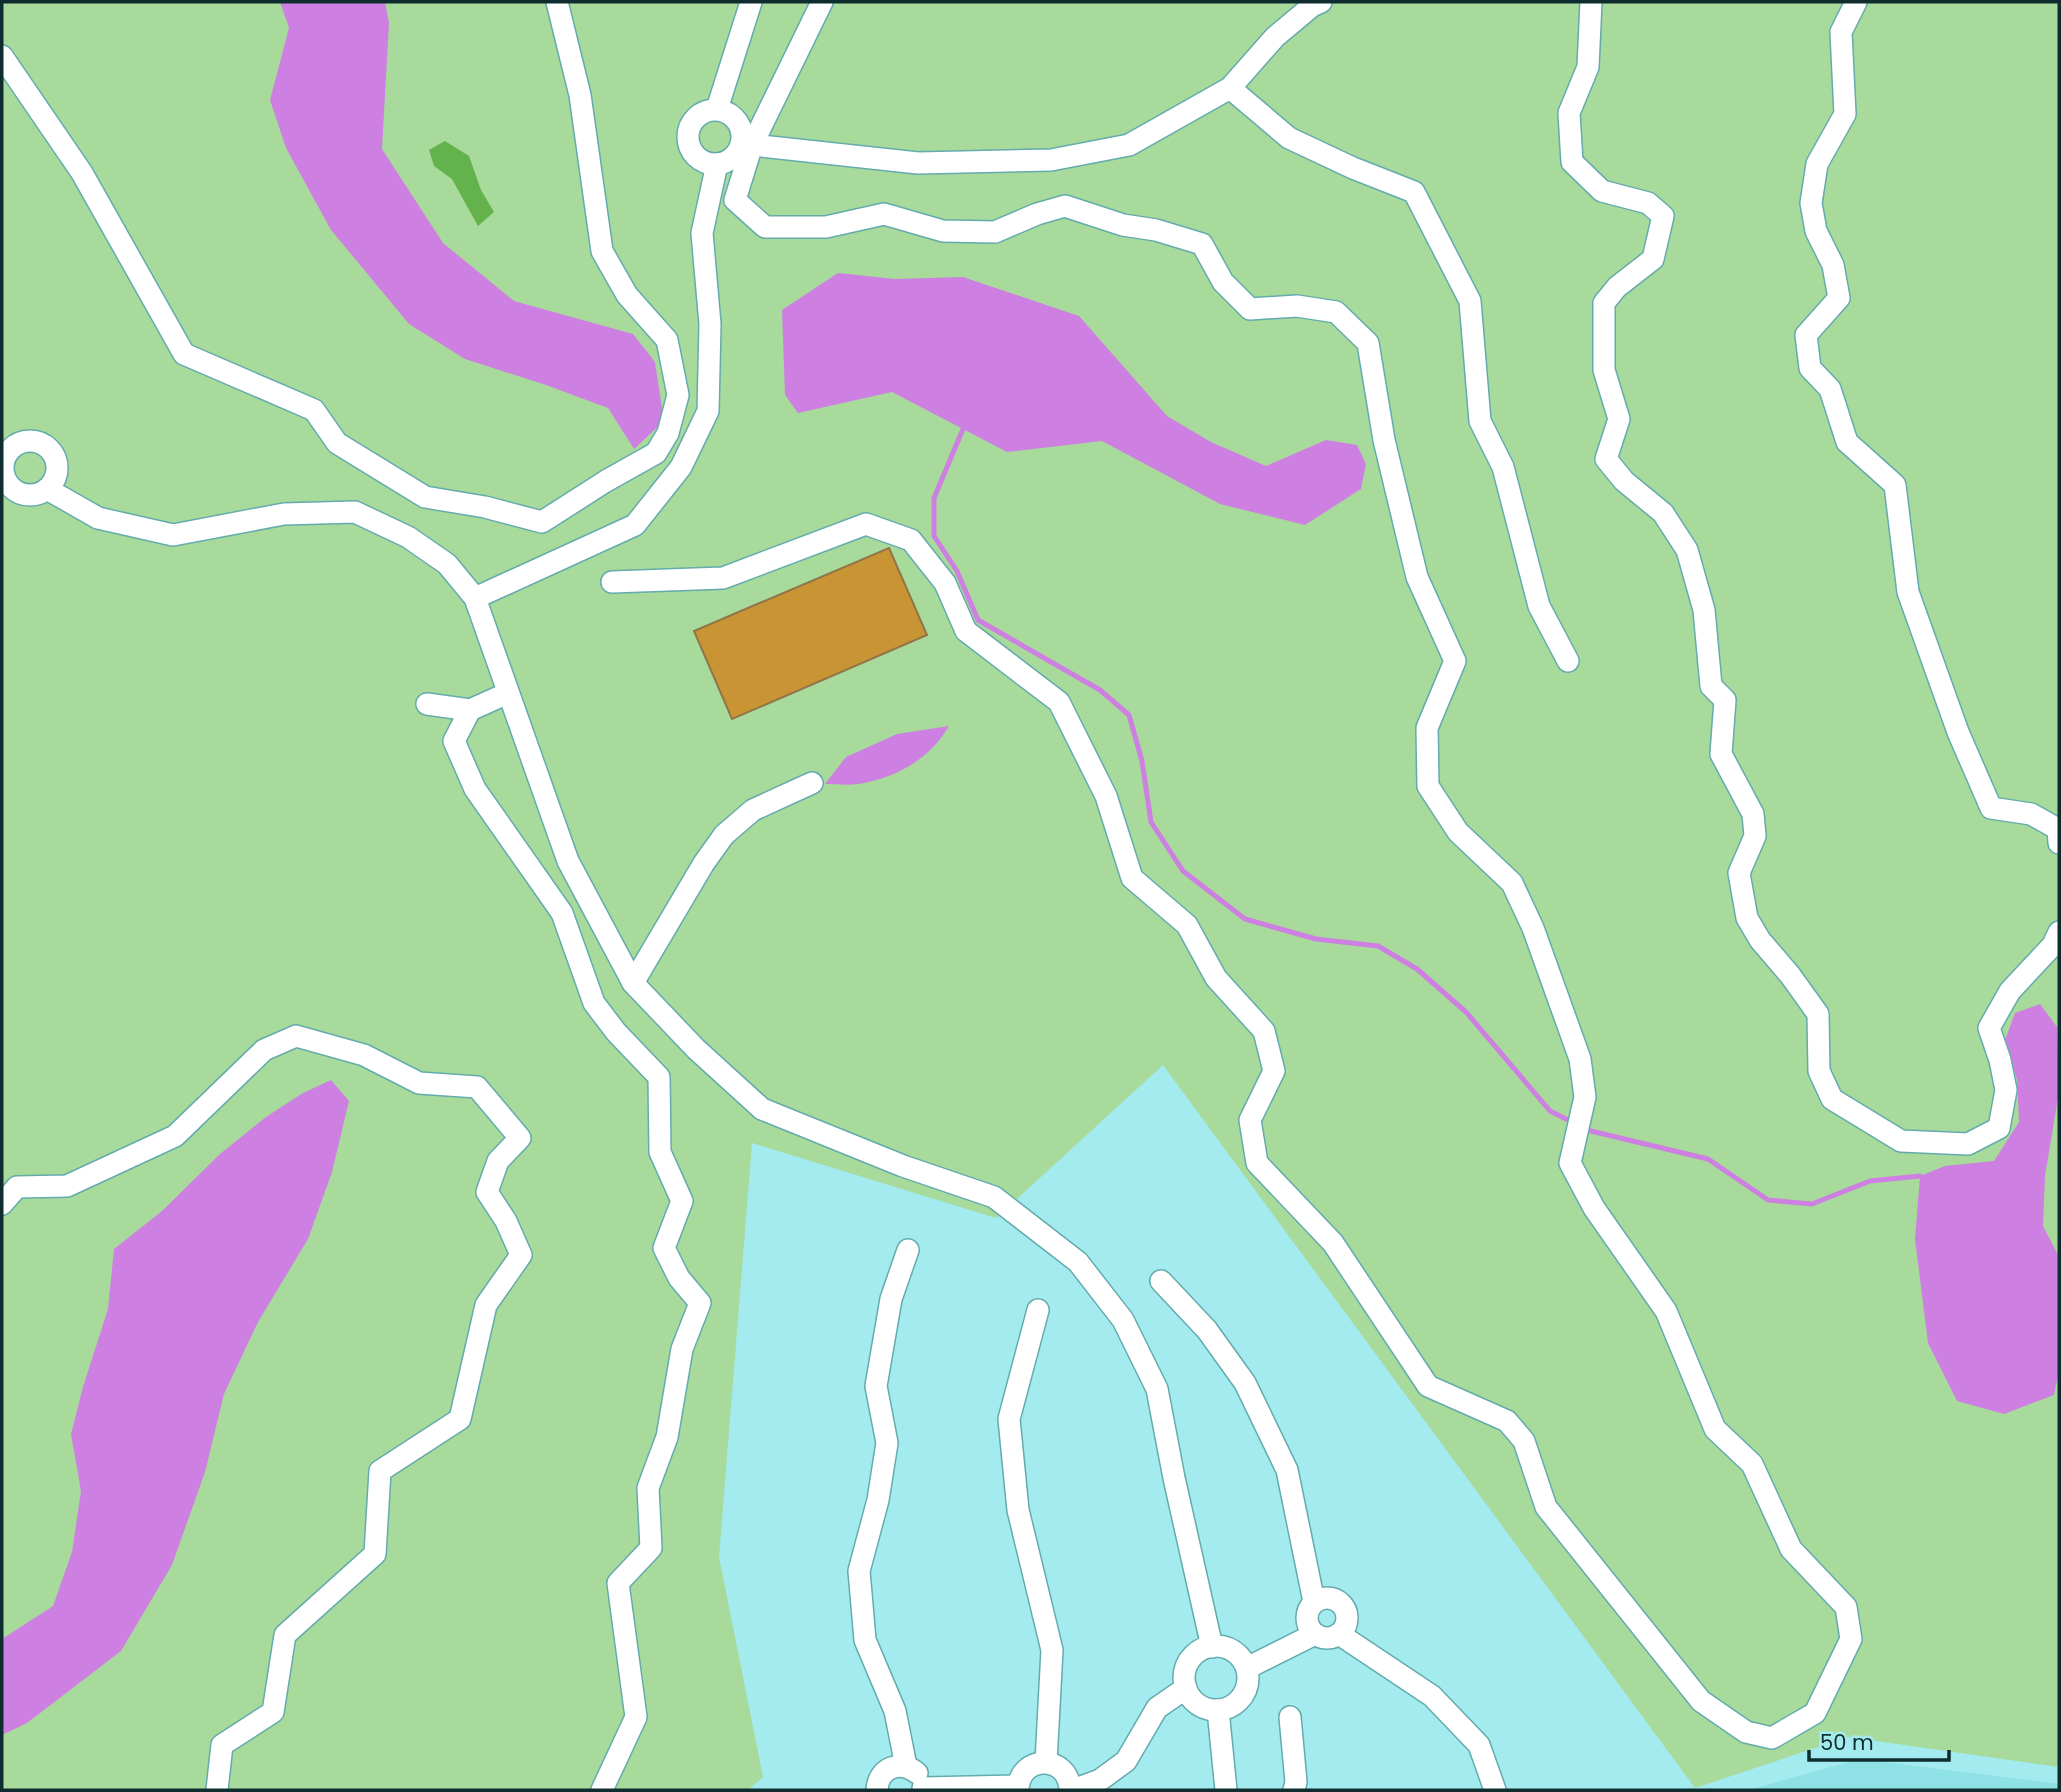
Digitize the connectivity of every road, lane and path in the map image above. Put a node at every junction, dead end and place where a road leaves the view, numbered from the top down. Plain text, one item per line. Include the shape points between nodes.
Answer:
1 (557, 2) edge
2 (751, 2) edge
3 (822, 2) edge
4 (1321, 2) edge
5 (1591, 2) edge
6 (1856, 2) edge
7 (2, 56) edge
8 (1230, 88) junction
9 (717, 109) junction
10 (747, 143) junction
11 (717, 164) junction
12 (4, 458) edge
13 (47, 489) junction
14 (612, 582) dead end
15 (475, 598) junction
16 (1568, 661) dead end
17 (508, 693) junction
18 (427, 704) dead end
19 (470, 710) junction
20 (812, 783) dead end
21 (2059, 843) edge
22 (2059, 932) edge
23 (633, 983) junction
24 (2, 1205) edge
25 (908, 1250) dead end
26 (1161, 1281) dead end
27 (1038, 1311) dead end
28 (1314, 1602) junction
29 (1315, 1634) junction
30 (1339, 1634) junction
31 (1212, 1647) junction
32 (1247, 1668) junction
33 (1186, 1688) junction
34 (1218, 1710) junction
35 (1290, 1717) dead end
36 (1046, 1762) junction
37 (906, 1766) junction
38 (1018, 1788) edge
39 (923, 1789) edge
40 (217, 1790) edge
41 (602, 1790) edge
42 (877, 1790) edge
43 (1072, 1790) edge
44 (1226, 1790) edge
45 (1294, 1790) edge
46 (1495, 1790) edge

1 - 7 street via 580,94 602,251 627,295 667,340 678,395 668,433 656,453 542,523 425,497 337,443 314,410 184,354 82,173
2 - 9 street
3 - 10 street
4 - 8 street via 1275,37
5 - 22 street via 1588,67 1569,113 1572,162 1601,191 1648,203 1663,216 1653,258 1604,303 1604,370 1619,419 1606,459 1624,481 1663,513 1687,551 1704,610 1711,685 1725,701 1721,754 1753,814 1755,836 1739,873 1747,918 1818,1014 1819,1071 1832,1099 1901,1141 1968,1144 1999,1128 2006,1090 1989,1028 2010,991 2053,945
6 - 21 street via 1841,32 1845,114 1818,164 1811,203 1816,231 1833,265 1839,299 1805,335 1810,368 1830,389 1847,442 1895,485 1908,592 1958,732 1991,808 2031,814 2058,829
8 - 10 street via 1129,145 1051,160 918,163
8 - 16 street via 1289,138 1414,192 1469,301 1480,421 1503,467 1539,606
9 - 10 street via 733,116
9 - 11 street via 700,113 688,136 699,159
10 - 11 street via 734,157
10 - 14 street via 735,200 765,227 826,227 884,214 943,231 995,232 1065,206 1202,244 1223,282 1250,309 1297,306 1336,312 1368,343 1384,440 1418,577 1455,661 1427,728 1428,786 1458,832 1512,883 1533,928 1580,1059 1585,1097 1570,1163 1594,1208 1666,1311 1715,1429 1752,1464 1791,1549 1846,1607 1851,1639 1815,1713 1772,1738 1746,1732 1701,1701 1546,1507 1524,1441 1507,1421 1428,1386 1334,1243 1257,1163 1250,1120 1274,1071 1264,1031 1216,978 1187,925 1132,878 1107,796 1059,702 966,631 945,583 911,540 866,524 723,578
11 - 15 street via 702,233 710,324 708,411 681,467 635,525
12 - 13 street via 9,484 23,494
12 - 13 street via 23,442 33,441 49,449 57,465
13 - 15 street via 99,518 173,535 284,514 355,512 408,537 447,564
15 - 17 street
17 - 19 street
17 - 23 street via 568,861
18 - 19 street
19 - 41 street via 454,741 475,789 562,913 594,1003 659,1077 660,1152 681,1201 664,1248 679,1278 700,1303 682,1349 667,1437 649,1488 651,1548 618,1583 636,1717
20 - 23 street via 753,810 723,835
23 - 31 street via 762,1109 994,1197 1078,1262 1123,1320 1157,1389
24 - 40 street via 16,1187 67,1186 174,1136 264,1050 296,1036 364,1055 419,1083 477,1087 520,1138 498,1161 486,1192 521,1255 485,1305 460,1419 380,1471 375,1554 285,1636 273,1712 222,1745
25 - 37 street via 891,1299 876,1386 887,1443 859,1571 865,1640 895,1711
26 - 28 street via 1207,1330 1245,1383 1287,1470
27 - 36 street via 1009,1419 1018,1510 1052,1650
28 - 29 street via 1307,1618
28 - 30 street via 1328,1598 1345,1609 1347,1622
29 - 30 street via 1327,1639
29 - 32 street
30 - 46 street via 1432,1696 1479,1745
31 - 32 street via 1229,1649
31 - 33 street via 1201,1650 1186,1666
32 - 34 street via 1243,1696
33 - 34 street via 1198,1705
33 - 43 street via 1157,1708 1126,1761 1100,1780
34 - 44 street
35 - 45 street
36 - 38 street via 1024,1771
36 - 43 street via 1061,1768
37 - 39 street via 919,1774
37 - 42 street via 884,1771
38 - 39 street

